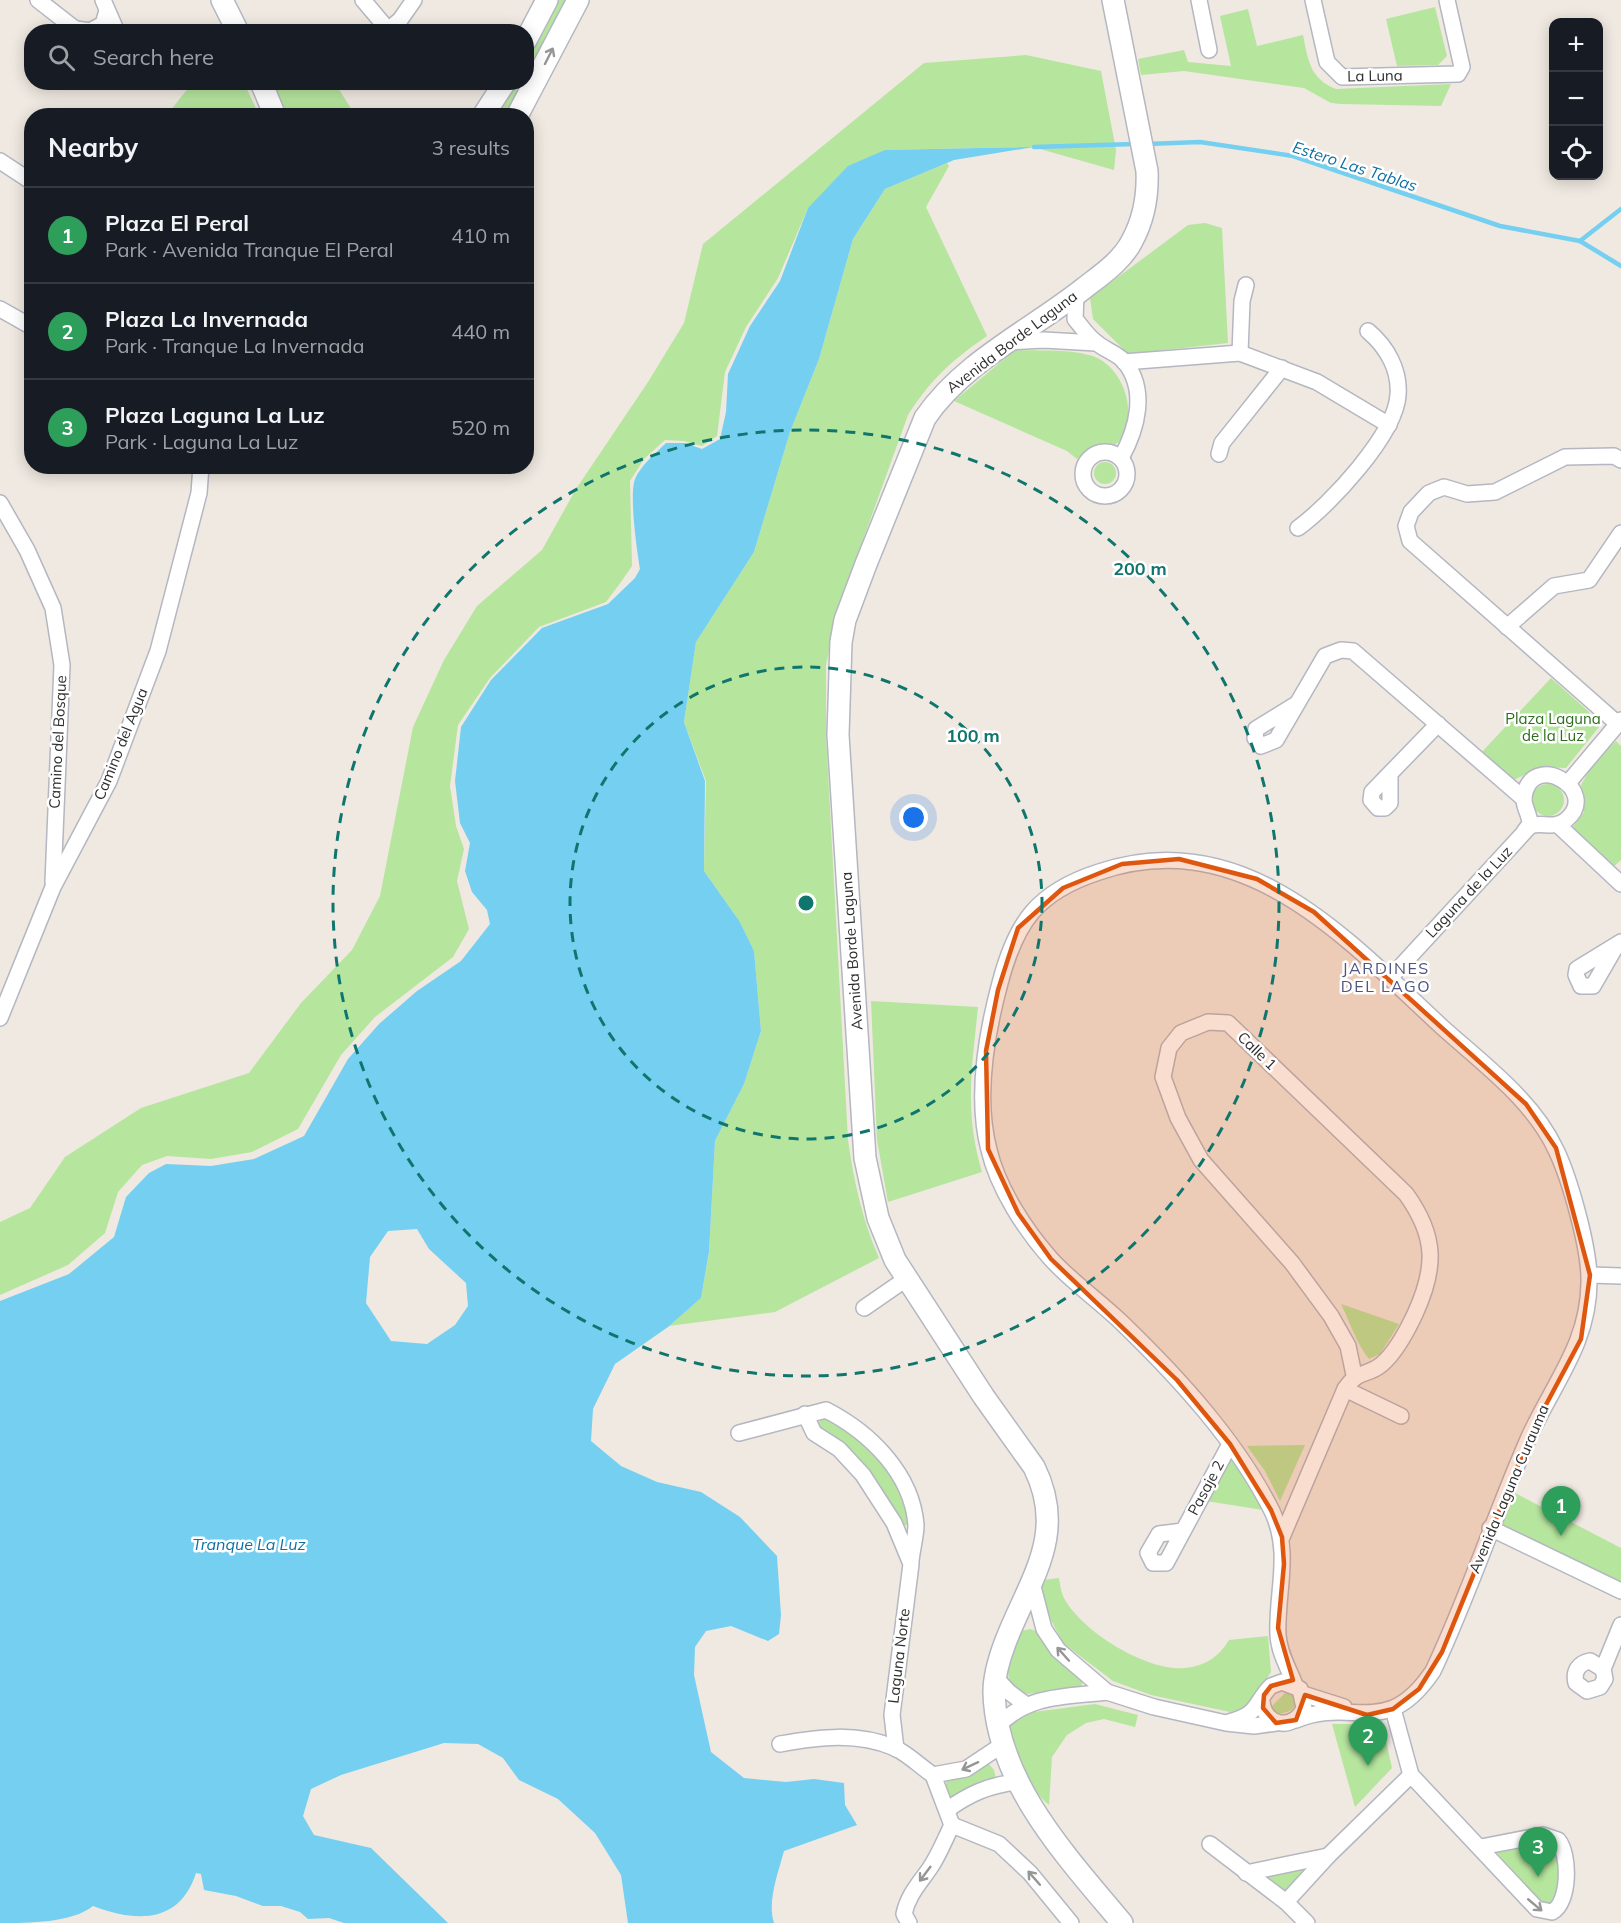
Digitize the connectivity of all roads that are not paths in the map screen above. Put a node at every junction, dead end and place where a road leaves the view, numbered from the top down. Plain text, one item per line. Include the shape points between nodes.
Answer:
1 (38, 0) edge
2 (222, 0) edge
3 (363, 0) edge
4 (414, 0) edge
5 (547, 0) edge
6 (578, 0) edge
7 (1113, 0) edge
8 (1199, 0) edge
9 (1313, 0) edge
10 (1447, 0) edge
11 (105, 5) edge
12 (70, 24) edge
13 (103, 24) edge
14 (113, 24) edge
15 (234, 24) edge
16 (384, 24) edge
17 (396, 24) edge
18 (534, 25) edge
19 (1209, 50) dead end
20 (534, 84) edge
21 (264, 90) edge
22 (500, 90) edge
23 (531, 90) edge
24 (272, 108) edge
25 (488, 108) edge
26 (521, 108) edge
27 (2, 168) edge
28 (24, 178) edge
29 (1246, 285) dead end
30 (1076, 295) junction
31 (0, 309) edge
32 (1052, 312) junction
33 (1075, 319) junction
34 (24, 322) edge
35 (1368, 331) dead end
36 (1038, 333) junction
37 (1096, 343) junction
38 (1240, 353) junction
39 (1124, 362) junction
40 (1282, 368) junction
41 (1389, 425) junction
42 (1219, 454) dead end
43 (1120, 458) dead end
44 (1621, 460) edge
45 (200, 474) edge
46 (0, 503) edge
47 (1298, 528) dead end
48 (1621, 533) edge
49 (1507, 627) junction
50 (1295, 705) dead end
51 (1619, 722) edge
52 (1438, 724) junction
53 (1390, 774) dead end
54 (1568, 783) junction
55 (1524, 799) junction
56 (1558, 825) junction
57 (1524, 832) junction
58 (1621, 884) edge
59 (53, 887) junction
60 (1389, 978) junction
61 (1, 1012) edge
62 (1590, 1275) junction
63 (1621, 1276) edge
64 (906, 1279) junction
65 (864, 1308) dead end
66 (1354, 1376) junction
67 (1345, 1389) junction
68 (805, 1414) junction
69 (1401, 1416) dead end
70 (739, 1433) dead end
71 (1230, 1444) junction
72 (1490, 1528) junction
73 (1183, 1531) dead end
74 (1282, 1537) junction
75 (910, 1564) junction
76 (1032, 1584) junction
77 (1621, 1591) edge
78 (1014, 1619) junction
79 (1621, 1625) edge
80 (1044, 1629) junction
81 (1281, 1652) junction
82 (1603, 1669) dead end
83 (995, 1677) junction
84 (1276, 1683) junction
85 (1299, 1690) junction
86 (1107, 1692) junction
87 (1262, 1701) junction
88 (1025, 1704) junction
89 (1393, 1709) junction
90 (1367, 1715) junction
91 (1296, 1720) junction
92 (1226, 1723) junction
93 (1276, 1723) junction
94 (1000, 1736) junction
95 (780, 1744) dead end
96 (896, 1749) junction
97 (933, 1775) junction
98 (1411, 1775) junction
99 (1017, 1782) junction
100 (947, 1810) junction
101 (952, 1825) junction
102 (1210, 1844) dead end
103 (1481, 1847) junction
104 (1328, 1856) junction
105 (1246, 1873) junction
106 (1286, 1902) junction
107 (909, 1923) edge
108 (1071, 1923) edge
109 (1122, 1923) edge
110 (1307, 1923) edge

1 - 12 street
2 - 15 street
3 - 16 street
4 - 17 street
5 - 18 street
20 -> 6 street
7 - 30 street, Avenida Borde Laguna via 1147,171 1144,209 1132,241 1118,261
8 - 19 street
9 - 10 street, La Luna via 1327,62 1342,77 1458,74 1462,67
11 - 13 street
11 - 14 street
21 - 24 street
22 - 25 street
26 -> 23 street
27 - 28 street
29 - 38 street
30 - 32 street, Avenida Borde Laguna
30 - 33 street
31 - 34 street
32 - 33 street
32 - 36 street, Avenida Borde Laguna
33 - 37 street
35 - 41 street via 1381,342 1394,364 1399,396
36 - 37 street
36 - 64 street, Avenida Borde Laguna via 1009,342 951,386 925,418 866,564 841,642 838,735 865,1158 878,1218
37 - 39 street
38 - 39 street
38 - 40 street
39 - 43 street via 1136,388 1138,410 1134,435
40 - 41 street via 1317,382
40 - 42 street via 1222,443
41 - 47 street via 1350,479 1316,516
44 - 49 street via 1614,456 1565,457 1495,492 1467,494 1444,487 1429,493 1411,512 1406,526 1410,541
45 - 59 street, Camino del Agua via 199,493 158,651 109,781
46 - 59 street, Camino del Bosque via 53,608 62,665
48 - 49 street via 1589,580 1554,586
49 - 51 street
50 - 52 street via 1325,656 1341,650 1353,651
51 - 54 street
52 - 53 street
52 - 55 street
54 - 55 street via 1553,775 1537,778
54 - 56 street via 1575,798 1574,807
55 - 57 street, Laguna de la Luz via 1530,821
56 - 57 street, Laguna de la Luz via 1534,824
56 - 58 street
57 - 60 street, Laguna de la Luz
59 - 61 street, Camino del Agua
60 - 62 street, Avenida Laguna Curauma via 1526,1104 1556,1148 1575,1205
60 - 71 street, Avenida Laguna Curauma via 1314,912 1257,879 1221,866 1179,859 1122,864 1063,888 1033,910 1018,928 1010,948 986,1051 983,1086 988,1149 999,1179 1051,1259 1121,1322
62 - 63 street
62 - 72 street, Avenida Laguna Curauma via 1581,1339 1532,1431
64 - 65 street
64 - 76 street, Avenida Borde Laguna via 1040,1479 1048,1523 1044,1554
66 - 66 street, Calle 1 via 1381,1365 1407,1330 1428,1286 1430,1252 1421,1219 1406,1194 1228,1023 1208,1022 1190,1028 1174,1040 1163,1067 1178,1118 1201,1160 1292,1263 1331,1316 1348,1346
66 - 67 street
67 - 69 street
67 - 74 street
68 - 70 street, Laguna Norte
68 - 75 street, Laguna Norte via 814,1433 839,1449 863,1475 894,1523
68 - 75 street, Laguna Norte via 826,1410 853,1424 873,1442 906,1484 916,1525
71 - 73 street, Pasaje 2
71 - 74 street, Avenida Laguna Curauma via 1271,1510
72 - 77 street
72 - 89 street, Avenida Laguna Curauma via 1433,1671 1419,1689
74 - 81 street, Avenida Laguna Curauma via 1284,1564 1278,1628
75 - 96 street, Laguna Norte via 892,1715
76 - 78 street, Avenida Borde Laguna
76 - 80 street, Avenida Laguna Curauma
78 - 80 street
78 - 83 street, Avenida Borde Laguna
79 - 82 street
86 -> 80 street, Avenida Laguna Curauma via 1073,1665
81 - 84 street, Avenida Laguna Curauma
81 - 85 street, Avenida Laguna Curauma
83 - 88 street
83 - 94 street, Avenida Borde Laguna
84 - 85 street via 1289,1682
84 - 87 street, Avenida Laguna Curauma
85 - 90 street
85 - 91 street via 1304,1708
86 - 88 street, Avenida Laguna Curauma
86 - 92 street, Avenida Laguna Curauma
87 - 92 street, Avenida Laguna Curauma via 1248,1714
87 - 93 street via 1266,1714
88 - 94 street via 1010,1713
89 - 90 street, Avenida Laguna Curauma
89 - 98 street
90 - 91 street, Avenida Laguna Curauma via 1317,1712
91 - 93 street, Avenida Laguna Curauma
92 - 93 street, Avenida Laguna Curauma
94 -> 97 street via 966,1769
94 - 99 street, Avenida Borde Laguna
95 - 96 street via 823,1736 865,1739
96 - 97 street
97 - 100 street
98 - 103 street
98 - 104 street
99 - 100 street via 976,1791
99 - 109 street, Avenida Borde Laguna
100 - 101 street
101 -> 107 street via 906,1904 904,1914
108 -> 101 street via 1030,1873 999,1844
102 - 105 street
103 -> 103 street via 1537,1910 1552,1912 1560,1906 1565,1896 1565,1853 1558,1840 1543,1835
104 - 105 street
104 - 106 street
105 - 106 street
106 - 110 street

